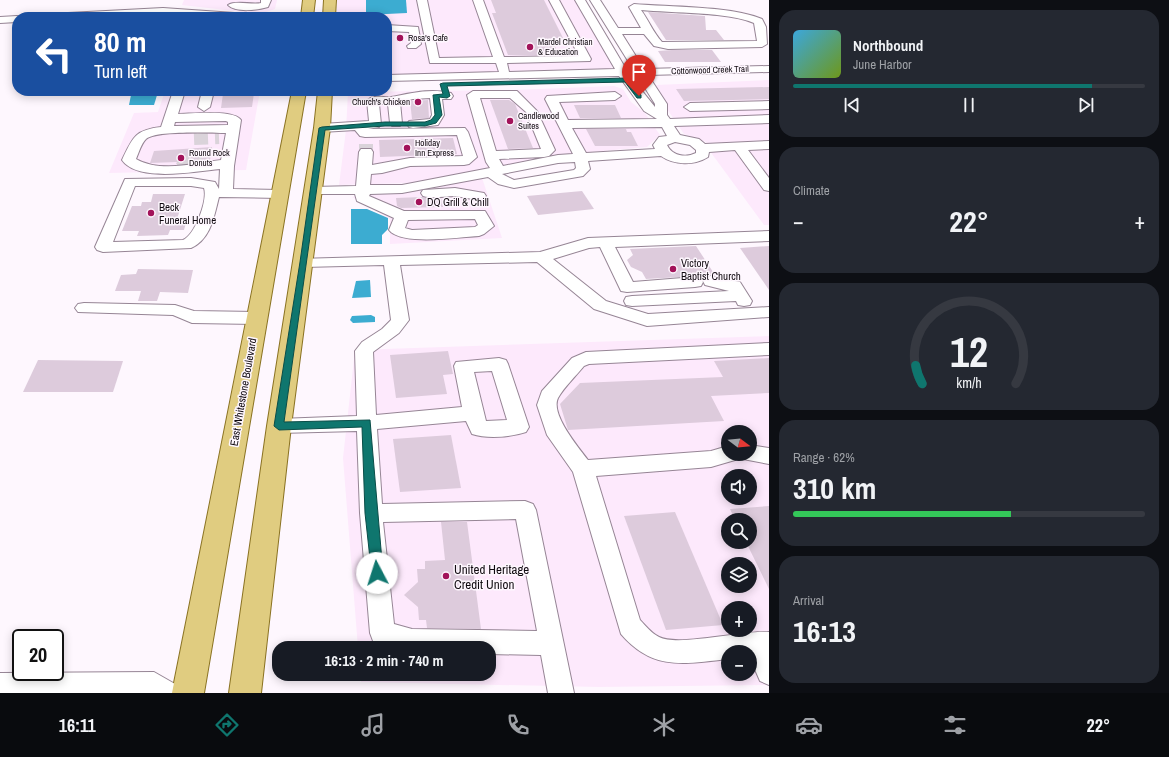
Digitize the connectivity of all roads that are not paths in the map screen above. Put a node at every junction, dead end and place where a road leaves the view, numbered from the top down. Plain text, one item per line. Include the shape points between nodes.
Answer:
1 (266, 0) edge
2 (309, 0) edge
3 (330, 0) edge
4 (422, 0) edge
5 (478, 0) edge
6 (554, 0) edge
7 (580, 0) edge
8 (595, 0) edge
9 (660, 0) edge
10 (154, 1) dead end
11 (168, 1) dead end
12 (202, 3) dead end
13 (630, 4) edge
14 (224, 5) dead end
15 (252, 7) junction
16 (732, 7) dead end
17 (139, 12) edge
18 (165, 12) edge
19 (192, 12) edge
20 (246, 12) edge
21 (308, 12) edge
22 (329, 12) edge
23 (12, 19) edge
24 (0, 20) edge
25 (392, 21) edge
26 (426, 21) junction
27 (392, 28) edge
28 (614, 32) junction
29 (647, 32) junction
30 (757, 45) junction
31 (412, 46) dead end
32 (769, 50) edge
33 (581, 51) junction
34 (604, 51) junction
35 (500, 60) junction
36 (769, 69) edge
37 (506, 76) junction
38 (624, 76) junction
39 (643, 76) junction
40 (769, 76) edge
41 (392, 78) edge
42 (392, 87) edge
43 (442, 92) junction
44 (473, 95) junction
45 (176, 96) edge
46 (207, 96) edge
47 (298, 96) edge
48 (325, 96) edge
49 (615, 96) dead end
50 (394, 100) junction
51 (769, 105) edge
52 (737, 106) junction
53 (204, 107) dead end
54 (690, 107) dead end
55 (663, 119) junction
56 (769, 119) edge
57 (748, 120) junction
58 (396, 123) junction
59 (168, 124) junction
60 (564, 124) junction
61 (322, 128) junction
62 (366, 136) junction
63 (194, 138) tunnel mouth
64 (675, 138) junction
65 (769, 145) edge
66 (738, 146) junction
67 (702, 148) junction
68 (663, 152) junction
69 (492, 155) junction
70 (581, 157) junction
71 (202, 162) tunnel mouth
72 (177, 163) tunnel mouth
73 (224, 164) junction
74 (365, 170) junction
75 (495, 171) junction
76 (471, 176) junction
77 (450, 180) junction
78 (769, 187) edge
79 (362, 190) junction
80 (313, 191) junction
81 (459, 192) junction
82 (219, 193) junction
83 (279, 194) junction
84 (479, 196) junction
85 (373, 204) junction
86 (769, 236) edge
87 (605, 242) junction
88 (540, 257) junction
89 (391, 260) junction
90 (304, 262) junction
91 (630, 294) junction
92 (740, 296) junction
93 (84, 308) dead end
94 (761, 313) edge
95 (256, 318) junction
96 (638, 318) junction
97 (769, 349) edge
98 (473, 413) dead end
99 (367, 423) junction
100 (279, 426) junction
101 (757, 454) edge
102 (721, 456) edge
103 (769, 456) edge
104 (582, 469) junction
105 (371, 513) junction
106 (552, 643) junction
107 (763, 643) edge
108 (769, 672) edge
109 (0, 686) edge
110 (166, 693) edge
111 (188, 693) edge
112 (245, 693) edge
113 (561, 693) edge

1 - 15 street via 264,6
2 - 21 main road
3 - 22 main road
4 - 26 street
5 - 35 street
6 - 33 street
7 - 34 street
8 - 28 street
9 - 16 street
10 - 11 street
12 - 19 street
13 - 29 street via 646,25
13 - 30 street via 758,20 762,44
14 - 15 street
15 - 20 street
17 - 18 street
23 - 24 street
25 - 26 street
26 - 35 street via 434,61
27 - 31 street via 414,29 416,44
28 - 29 street
28 - 39 street
29 - 30 street via 658,44 668,46
30 - 32 street
33 - 34 street
33 - 35 street via 586,59
34 - 38 street
35 - 37 street
36 - 39 street, Cottonwood Creek Trail
37 - 38 street, Cottonwood Creek Trail
37 - 41 street, Cottonwood Creek Trail
38 - 39 street, Cottonwood Creek Trail
38 - 43 street, Cottonwood Creek Trail
38 - 55 street via 648,108
39 - 40 street, Cottonwood Creek Trail
39 - 55 street via 661,104
42 - 43 street, Cottonwood Creek Trail
43 - 44 street
43 - 50 street via 399,97
43 - 58 street via 438,115 434,122
44 - 69 street
44 - 69 street via 506,93 517,96 531,111 548,150 544,153
45 - 59 street
46 - 53 street
47 - 83 main road, East Whitestone Boulevard
48 - 61 main road
49 - 60 street via 551,99
50 - 58 street
50 - 62 street via 373,101
51 - 52 street
52 - 54 street
52 - 57 street
55 - 57 street
55 - 60 street
55 - 64 street
56 - 57 street
58 - 62 street
59 - 73 street via 228,134
59 - 73 street via 139,138 129,160 136,165 151,168 211,167
60 - 70 street
61 - 62 street
61 - 80 main road
62 - 74 street
62 - 74 street via 460,131 470,157 464,161 410,162
63 - 72 street via 150,140 143,145 139,156 141,161 146,163
64 - 67 street via 694,142
64 - 68 street via 661,143
65 - 66 street
66 - 67 street
66 - 78 street
67 - 68 street via 703,154 691,159 672,157
68 - 70 street
69 - 75 street
70 - 75 street via 583,169 578,173 514,184 503,181
71 - 73 street
73 - 82 street
74 - 79 street
75 - 76 street
76 - 77 street
76 - 84 street
77 - 79 street via 402,189
77 - 81 street
79 - 80 street
79 - 85 street via 362,198
80 - 90 main road
81 - 84 street
81 - 85 street via 386,195
82 - 82 street via 200,232 191,243 103,247 130,182 200,182 210,185
82 - 83 street
83 - 95 main road, East Whitestone Boulevard
84 - 85 street via 483,208 480,214 486,226 479,231 410,235 397,230 402,216
86 - 87 street
87 - 88 street via 588,243
87 - 91 street
88 - 89 street
88 - 96 street via 600,305
89 - 90 street
89 - 99 street via 400,320 398,326 369,344 364,351
90 - 100 main road
91 - 92 street
91 - 92 street via 703,281 734,286
91 - 96 street
92 - 94 street
93 - 95 street via 175,310 192,317
94 - 96 street via 646,320
95 - 111 main road, East Whitestone Boulevard
97 - 104 street via 586,358 578,362 549,396 547,405 557,435
98 - 99 street
99 - 100 street
99 - 105 street
100 - 112 main road
101 - 103 street
102 - 104 street via 704,460
104 - 107 street via 630,626 637,634 648,644 673,651
105 - 106 street via 525,510
105 - 106 street via 382,633 412,641
106 - 113 street
107 - 108 street
109 - 110 street via 154,685

